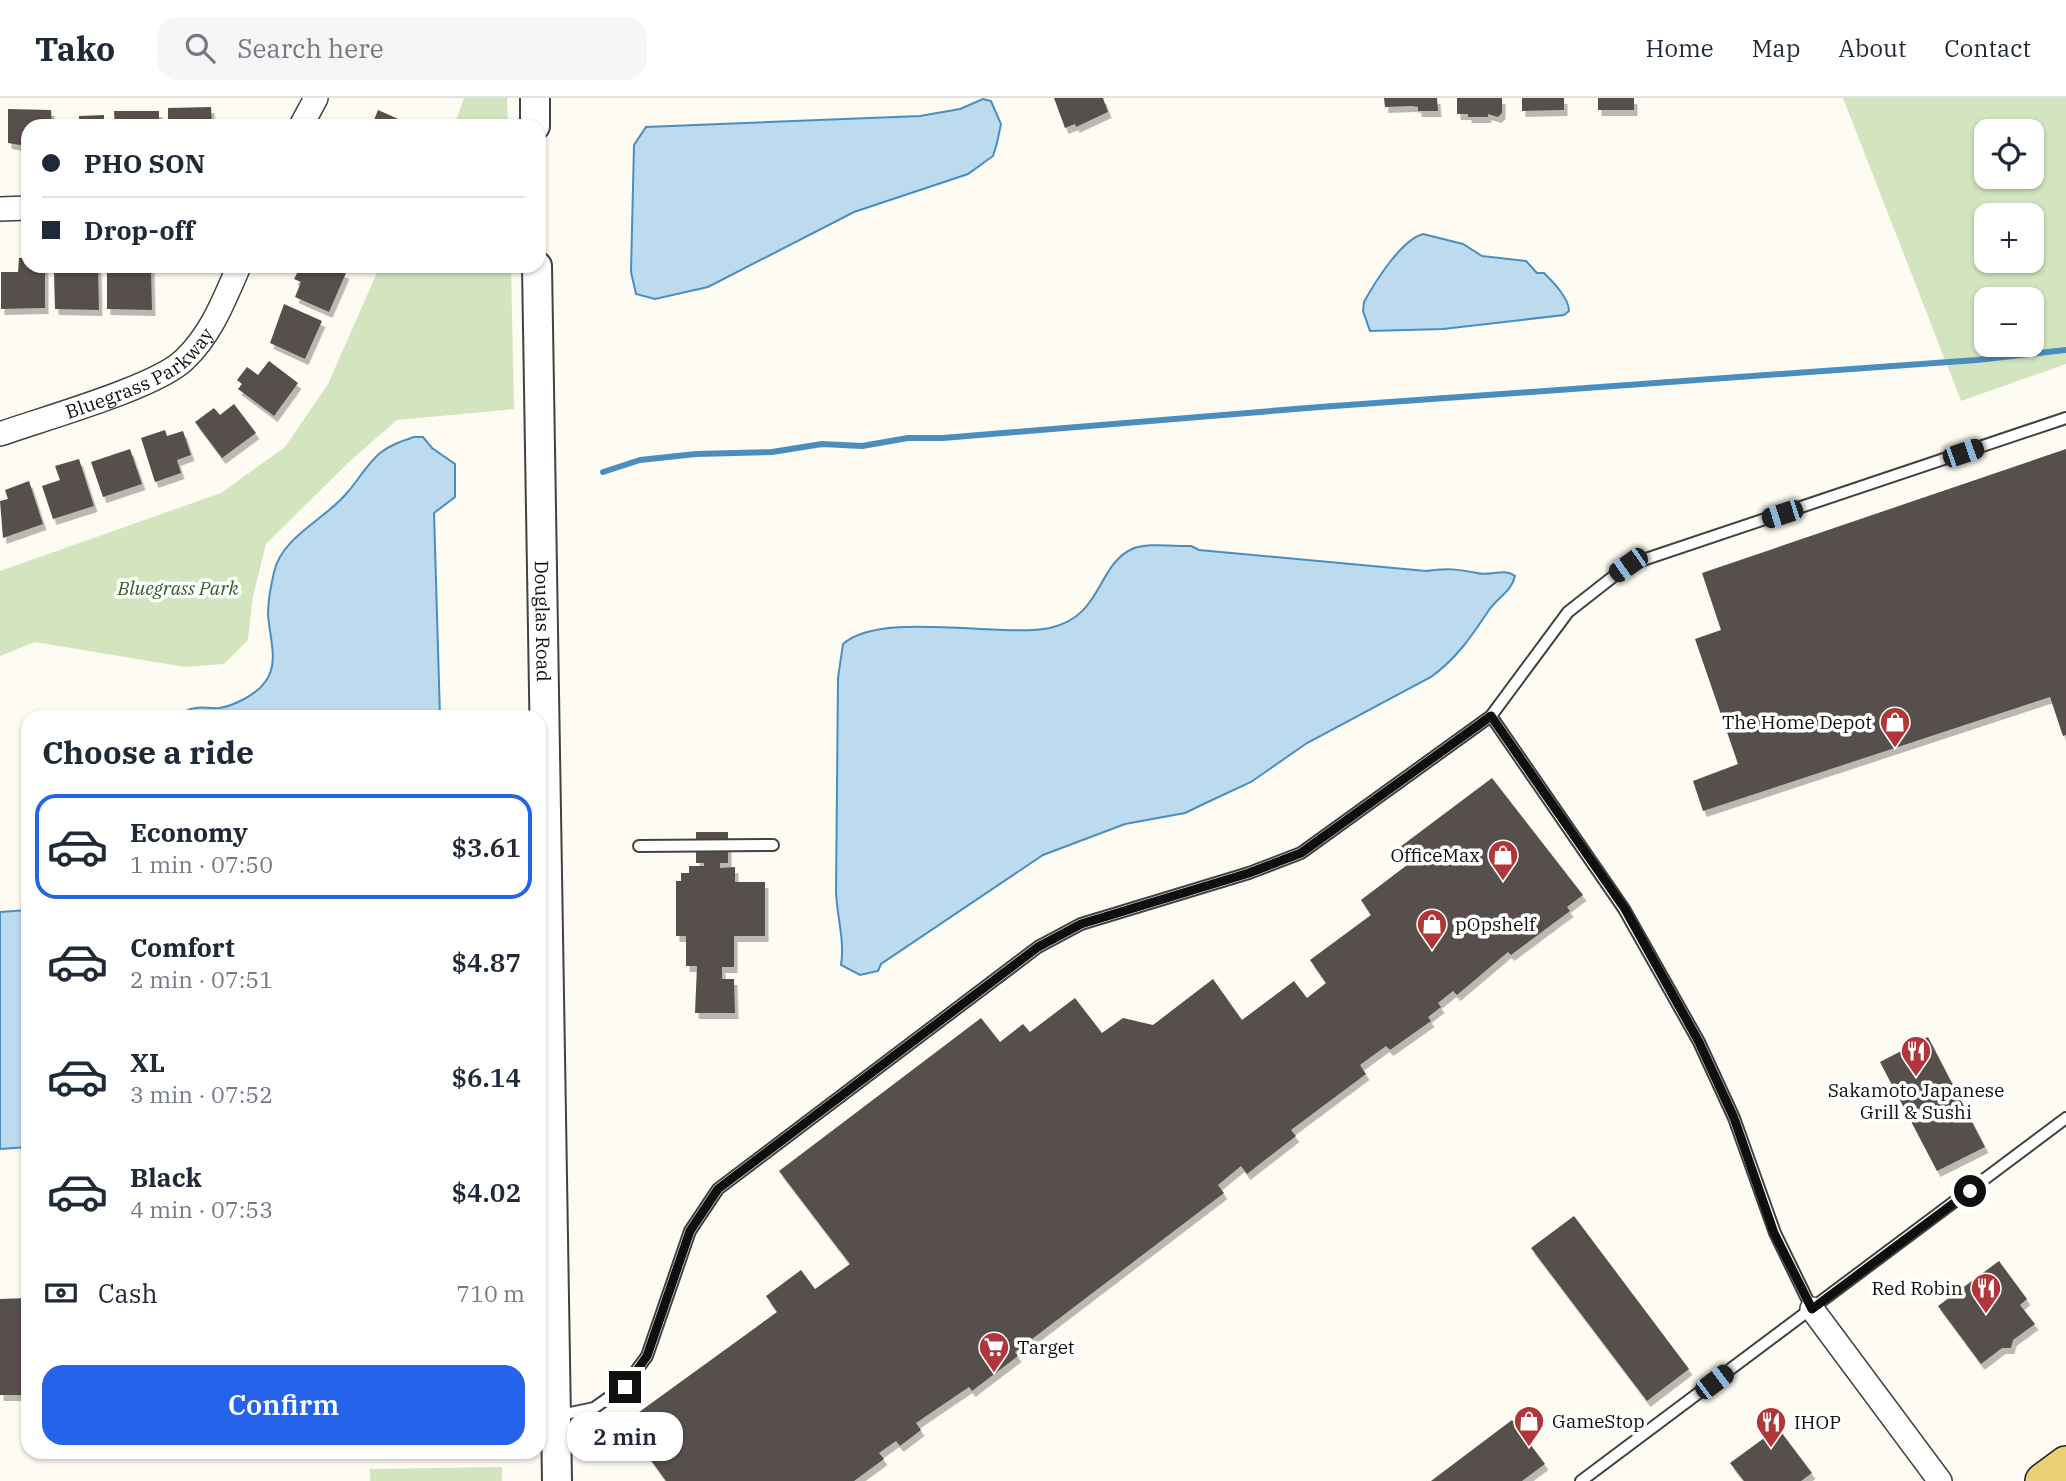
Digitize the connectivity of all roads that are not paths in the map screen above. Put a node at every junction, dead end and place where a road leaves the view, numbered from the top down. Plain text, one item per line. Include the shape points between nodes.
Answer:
1 (316, 98) edge
2 (535, 98) edge
3 (305, 119) edge
4 (535, 119) edge
5 (21, 208) edge
6 (0, 209) edge
7 (236, 273) edge
8 (537, 273) edge
9 (2066, 418) edge
10 (0, 434) edge
11 (544, 710) edge
12 (1491, 716) junction
13 (546, 841) edge
14 (774, 845) dead end
15 (639, 846) dead end
16 (2066, 1118) edge
17 (1812, 1309) junction
18 (555, 1416) junction
19 (2066, 1464) edge
20 (557, 1481) edge
21 (1580, 1481) edge
22 (1940, 1481) edge
23 (2043, 1481) edge

1 - 3 street
2 - 4 street
5 - 6 street
7 - 10 street, Bluegrass Parkway via 213,325 184,361 148,382
8 - 11 street, Douglas Road
9 - 12 lane via 1628,565 1568,612
12 - 17 lane via 1625,909 1699,1042 1734,1118 1774,1233
12 - 18 lane via 1301,853 1081,924 1038,947 718,1189 690,1231 647,1356 625,1387 594,1408
13 - 18 street, Douglas Road
14 - 15 lane
16 - 17 lane
17 - 21 lane
17 - 22 street
18 - 20 street, Douglas Road
19 - 23 main road

